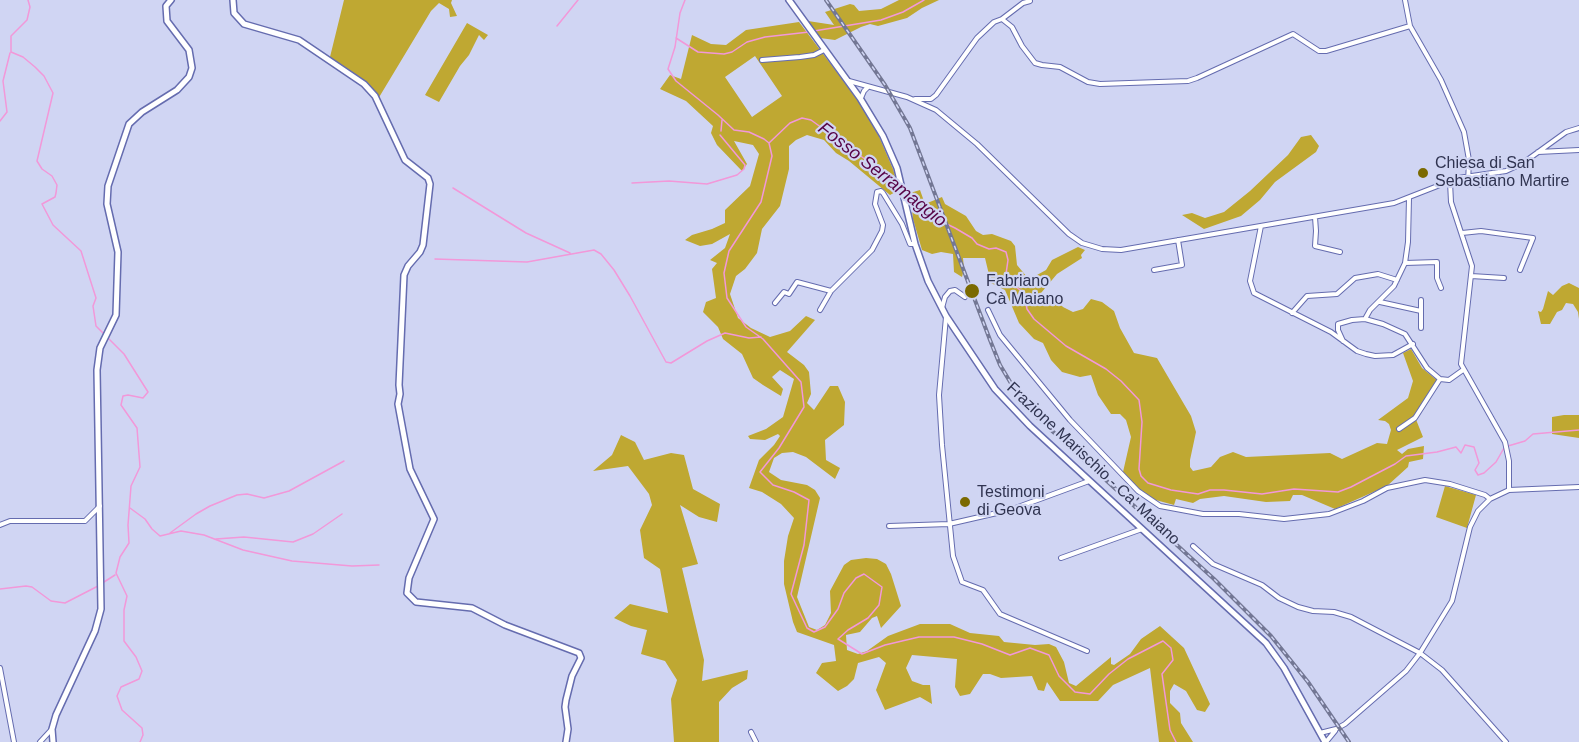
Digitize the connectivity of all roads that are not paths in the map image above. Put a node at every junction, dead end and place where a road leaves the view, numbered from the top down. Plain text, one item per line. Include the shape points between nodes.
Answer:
1 (171, 0) edge
2 (232, 0) edge
3 (789, 0) edge
4 (1405, 0) edge
5 (1030, 1) edge
6 (1002, 19) junction
7 (1410, 26) junction
8 (824, 50) junction
9 (762, 60) dead end
10 (848, 81) junction
11 (870, 87) junction
12 (853, 88) junction
13 (860, 98) junction
14 (912, 99) junction
15 (1579, 128) edge
16 (1579, 150) edge
17 (1538, 152) junction
18 (1468, 176) junction
19 (1450, 182) junction
20 (1497, 185) dead end
21 (1409, 198) junction
22 (1315, 217) junction
23 (1261, 226) junction
24 (1462, 233) junction
25 (1178, 240) junction
26 (915, 244) junction
27 (1340, 252) dead end
28 (1405, 263) junction
29 (1154, 270) dead end
30 (1520, 270) dead end
31 (1471, 276) junction
32 (1503, 278) dead end
33 (1397, 280) junction
34 (1441, 288) dead end
35 (831, 291) junction
36 (965, 297) dead end
37 (1422, 300) dead end
38 (1380, 302) junction
39 (775, 303) dead end
40 (942, 309) junction
41 (820, 310) dead end
42 (988, 310) dead end
43 (1421, 311) junction
44 (1292, 313) junction
45 (946, 316) junction
46 (1365, 319) junction
47 (1421, 328) dead end
48 (1343, 341) junction
49 (1413, 344) junction
50 (1463, 370) junction
51 (1440, 379) junction
52 (1399, 429) dead end
53 (1089, 480) junction
54 (1579, 487) edge
55 (1509, 490) junction
56 (1490, 499) junction
57 (101, 505) junction
58 (949, 524) junction
59 (0, 525) edge
60 (890, 526) dead end
61 (1142, 529) junction
62 (1193, 546) dead end
63 (1061, 558) dead end
64 (1086, 651) dead end
65 (1420, 654) junction
66 (0, 668) edge
67 (52, 729) junction
68 (1336, 729) junction
69 (751, 732) dead end
70 (1320, 733) junction
71 (14, 742) edge
72 (40, 742) edge
73 (53, 742) edge
74 (566, 742) edge
75 (756, 742) edge
76 (1326, 742) edge
77 (1506, 742) edge

1 - 57 street via 166,6 167,21 189,50 189,77 129,124 108,186 107,204 118,252 117,305 100,348 97,370
2 - 74 street via 234,13 244,24 299,40 364,84 375,96 405,160 428,178 423,244 404,275 398,404 410,469 434,519 409,578 407,593 417,602 472,608 579,653 581,658 566,700
3 - 8 street, Frazione Marischio - Ca' Maiano
4 - 7 street
5 - 6 street
6 - 7 street via 1012,27 1035,63 1060,67 1100,84 1188,81 1293,34 1319,51 1326,51
6 - 14 street via 977,38 936,95 931,99
7 - 18 street via 1456,112 1466,139
8 - 9 street via 814,55
8 - 10 street, Frazione Marischio - Ca' Maiano
10 - 11 street
10 - 12 street, Frazione Marischio - Ca' Maiano
11 - 12 street
11 - 13 street
11 - 14 street
12 - 13 street, Frazione Marischio - Ca' Maiano
13 - 26 street, Frazione Marischio - Ca' Maiano via 879,127 897,168
14 - 25 street via 936,110 955,125 1082,243 1121,250
15 - 17 street via 1566,132
16 - 17 street
17 - 18 street via 1506,171
18 - 19 street
18 - 20 street via 1472,185
19 - 21 street
19 - 24 street via 1451,202
21 - 22 street
21 - 28 street
22 - 23 street
22 - 27 street via 1314,246
23 - 25 street
23 - 44 street via 1251,288 1259,297
24 - 30 street via 1481,231 1533,238
24 - 31 street via 1472,261
25 - 29 street via 1182,265
26 - 35 street via 910,244 902,224 879,190 875,204 882,231 872,250
26 - 40 street, Frazione Marischio - Ca' Maiano
28 - 33 street
28 - 34 street via 1437,262
31 - 32 street
31 - 50 street via 1461,357
33 - 38 street
33 - 44 street via 1378,274 1355,278 1337,294 1308,296
35 - 39 street via 797,282 789,294 783,292
35 - 41 street
36 - 40 street via 950,291
37 - 43 street
38 - 43 street
38 - 46 street
40 - 45 street, Frazione Marischio - Ca' Maiano
42 - 56 street via 1000,335 1070,420 1138,491 1160,506 1203,514 1284,519 1329,514 1387,488 1425,480 1450,484
43 - 47 street
44 - 48 street
45 - 53 street, Frazione Marischio - Ca' Maiano via 995,389
45 - 58 street via 939,395
46 - 48 street via 1338,324
46 - 49 street via 1404,334
48 - 49 street via 1357,351 1375,356 1393,355
49 - 51 street via 1427,368
50 - 51 street via 1449,380
50 - 55 street via 1505,442
51 - 52 street via 1415,418
53 - 58 street via 1010,510
53 - 61 street, Frazione Marischio - Ca' Maiano
54 - 55 street
55 - 56 street
56 - 65 street via 1470,527 1452,601
57 - 59 street via 85,521 10,521
57 - 67 street via 101,609
58 - 60 street
58 - 64 street via 953,556 962,582 983,590 1000,614
61 - 63 street
61 - 70 street, Frazione Marischio - Ca' Maiano via 1275,654
62 - 65 street via 1213,564 1262,585 1298,608 1352,617
65 - 68 street
65 - 77 street via 1442,670
66 - 71 street
67 - 72 street
67 - 73 street
68 - 70 street
68 - 76 street
69 - 75 street
70 - 76 street, Frazione Marischio - Ca' Maiano

